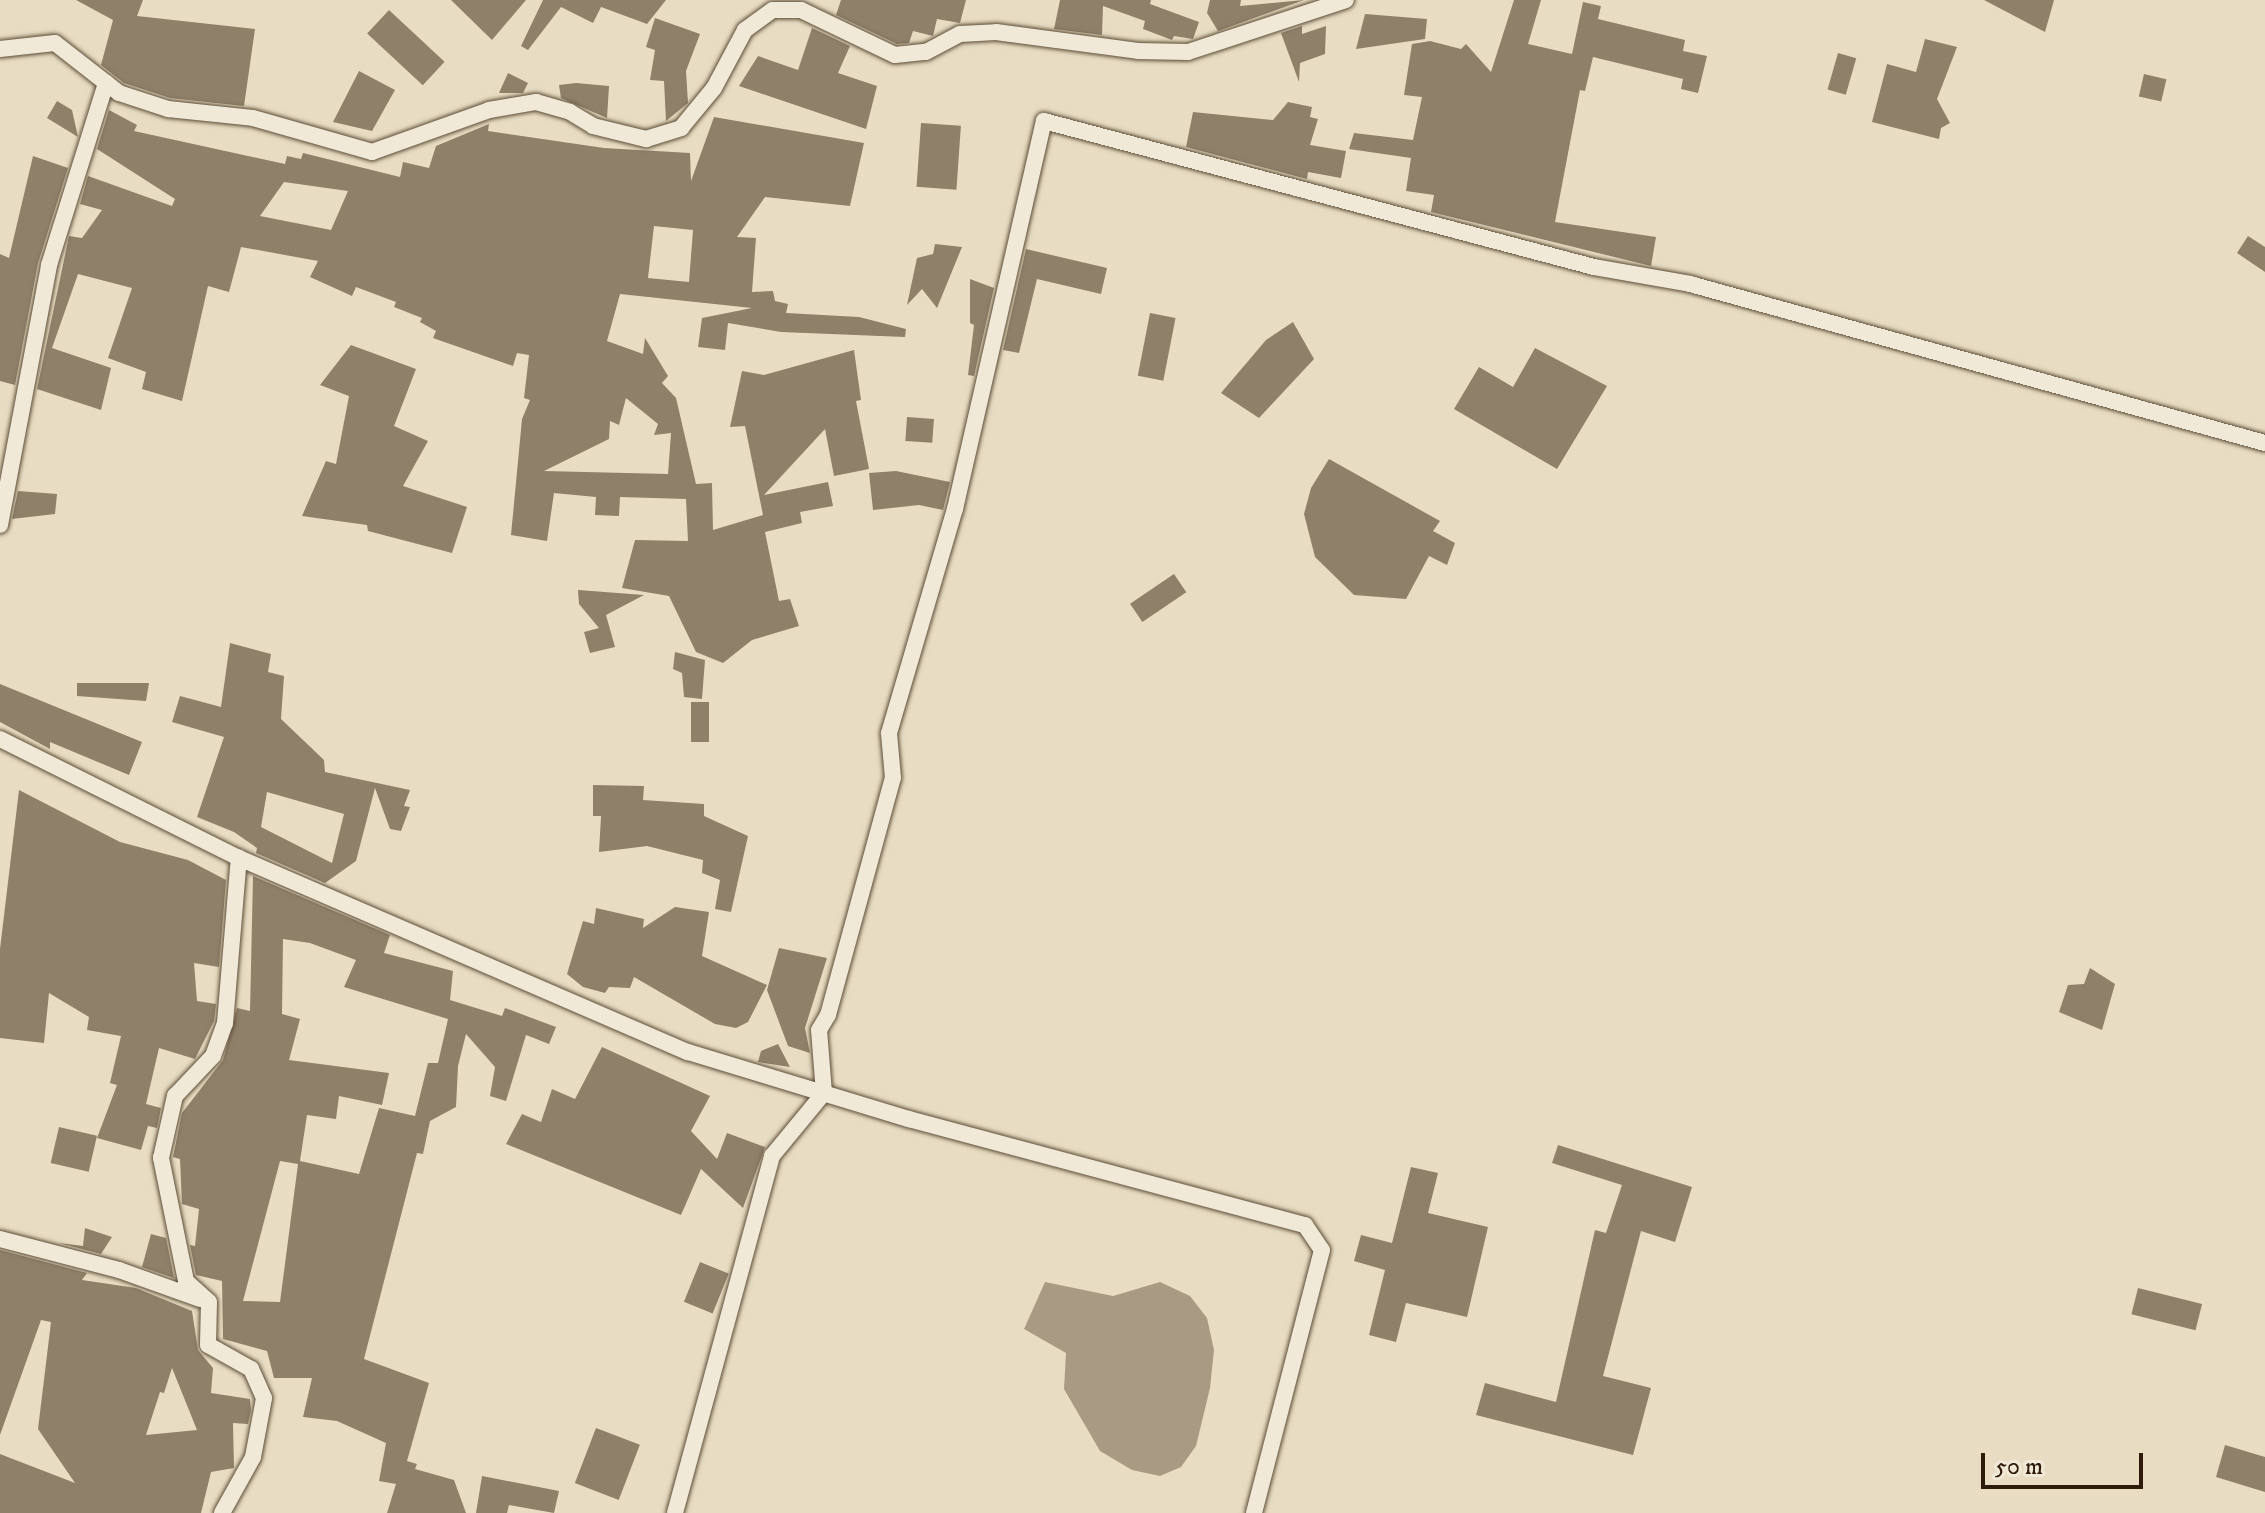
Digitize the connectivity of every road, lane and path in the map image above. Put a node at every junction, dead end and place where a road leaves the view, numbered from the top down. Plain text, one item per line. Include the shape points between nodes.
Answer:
1 (1346, 0) edge
2 (0, 49) edge
3 (106, 83) junction
4 (2265, 443) edge
5 (0, 525) edge
6 (0, 739) edge
7 (239, 858) junction
8 (824, 1093) junction
9 (0, 1239) edge
10 (209, 1302) junction
11 (222, 1513) edge
12 (675, 1513) edge
13 (1254, 1513) edge

1 - 3 street via 1188,52 1138,51 996,32 960,34 926,52 895,55 801,10 773,10 745,30 714,88 681,128 646,139 593,126 536,102 489,110 372,152 253,118 168,109 119,93
2 - 3 street via 55,43
3 - 5 street via 49,265
4 - 8 street via 1690,284 1594,267 1044,121 955,509 889,733 893,778 828,1015 819,1030
6 - 7 street
7 - 8 street via 688,1052
7 - 10 street via 225,1023 213,1056 175,1096 161,1158 186,1281
8 - 12 street via 772,1156
8 - 13 street via 1305,1225 1322,1250
9 - 10 street via 119,1270
10 - 11 street via 208,1345 251,1369 264,1398 253,1457

